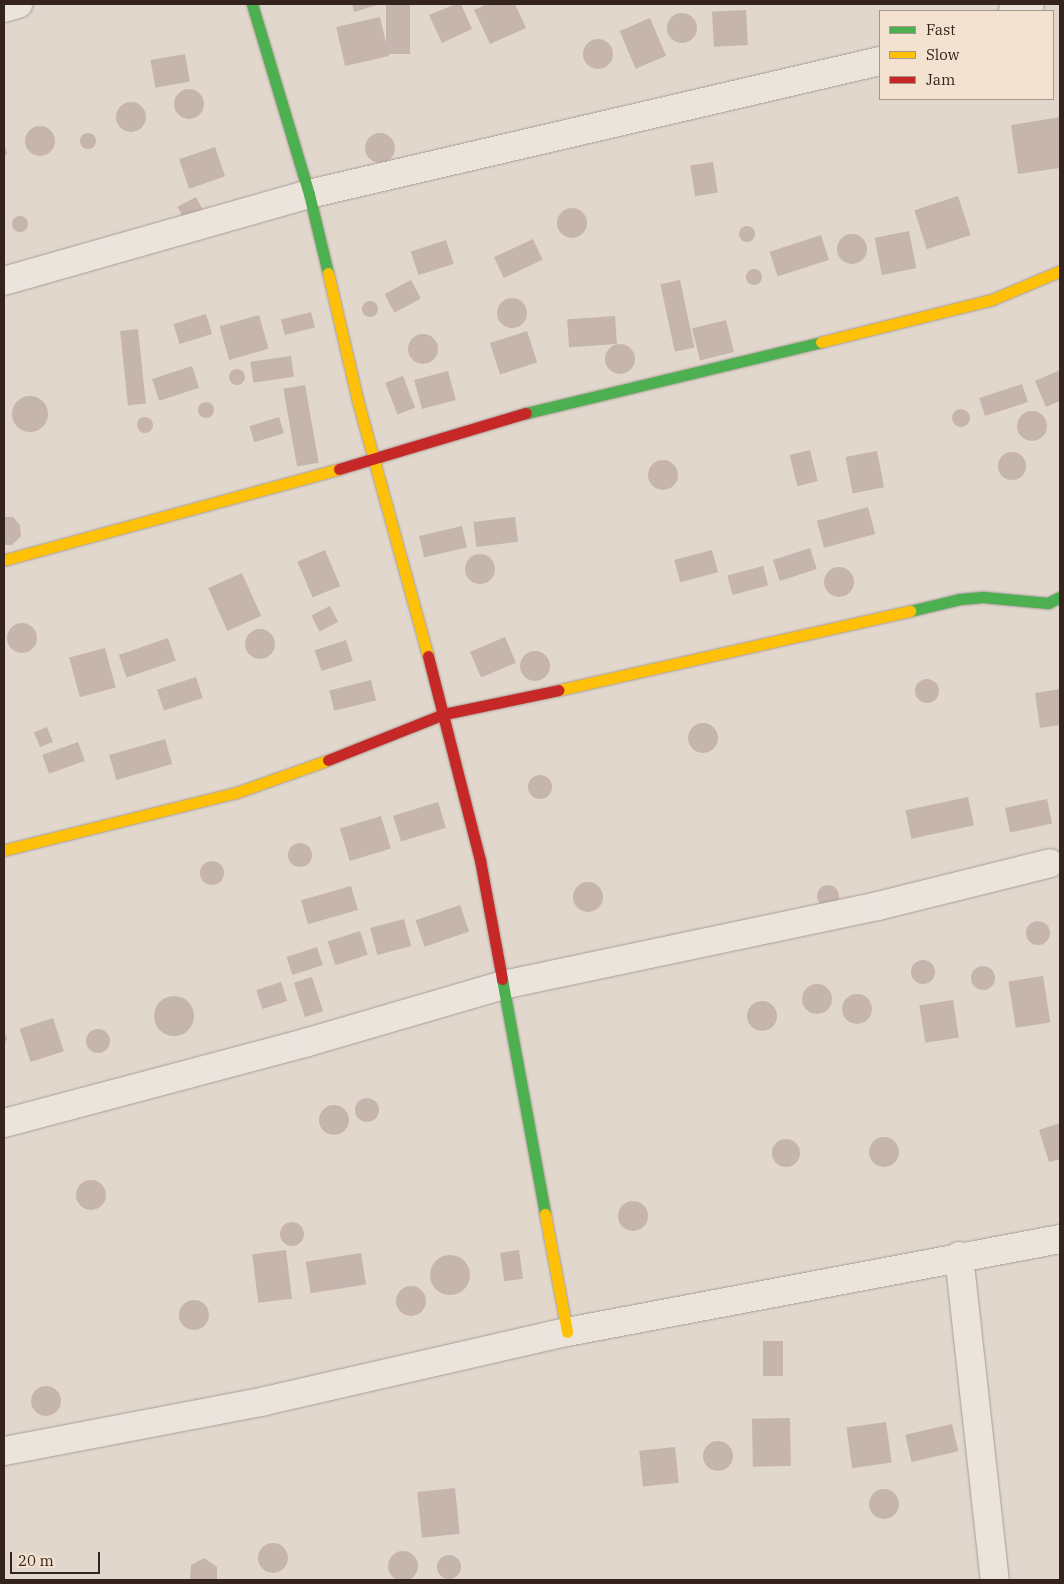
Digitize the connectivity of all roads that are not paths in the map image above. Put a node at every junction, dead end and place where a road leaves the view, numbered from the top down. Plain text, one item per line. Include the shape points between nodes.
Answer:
1 (18, 4) edge
2 (252, 4) edge
3 (1030, 4) edge
4 (4, 8) edge
5 (1015, 10) edge
6 (879, 62) edge
7 (309, 194) junction
8 (1060, 271) edge
9 (4, 282) edge
10 (374, 459) junction
11 (4, 560) edge
12 (1060, 597) edge
13 (444, 714) junction
14 (4, 850) edge
15 (1050, 863) dead end
16 (503, 985) junction
17 (4, 1124) edge
18 (1060, 1239) edge
19 (960, 1256) junction
20 (567, 1332) junction
21 (4, 1452) edge
22 (994, 1580) edge

1 - 4 street
2 - 7 street
3 - 5 street
6 - 7 street
7 - 9 street
7 - 10 street
8 - 10 street via 991,300 952,311 544,408
10 - 11 street
10 - 13 street
12 - 13 street via 1048,603 983,597 960,599
13 - 14 street via 319,764 235,793
13 - 16 street via 480,860
15 - 16 street via 878,906
16 - 17 street via 305,1044
16 - 20 street
18 - 19 street
19 - 20 street
19 - 22 street
20 - 21 street via 265,1401

